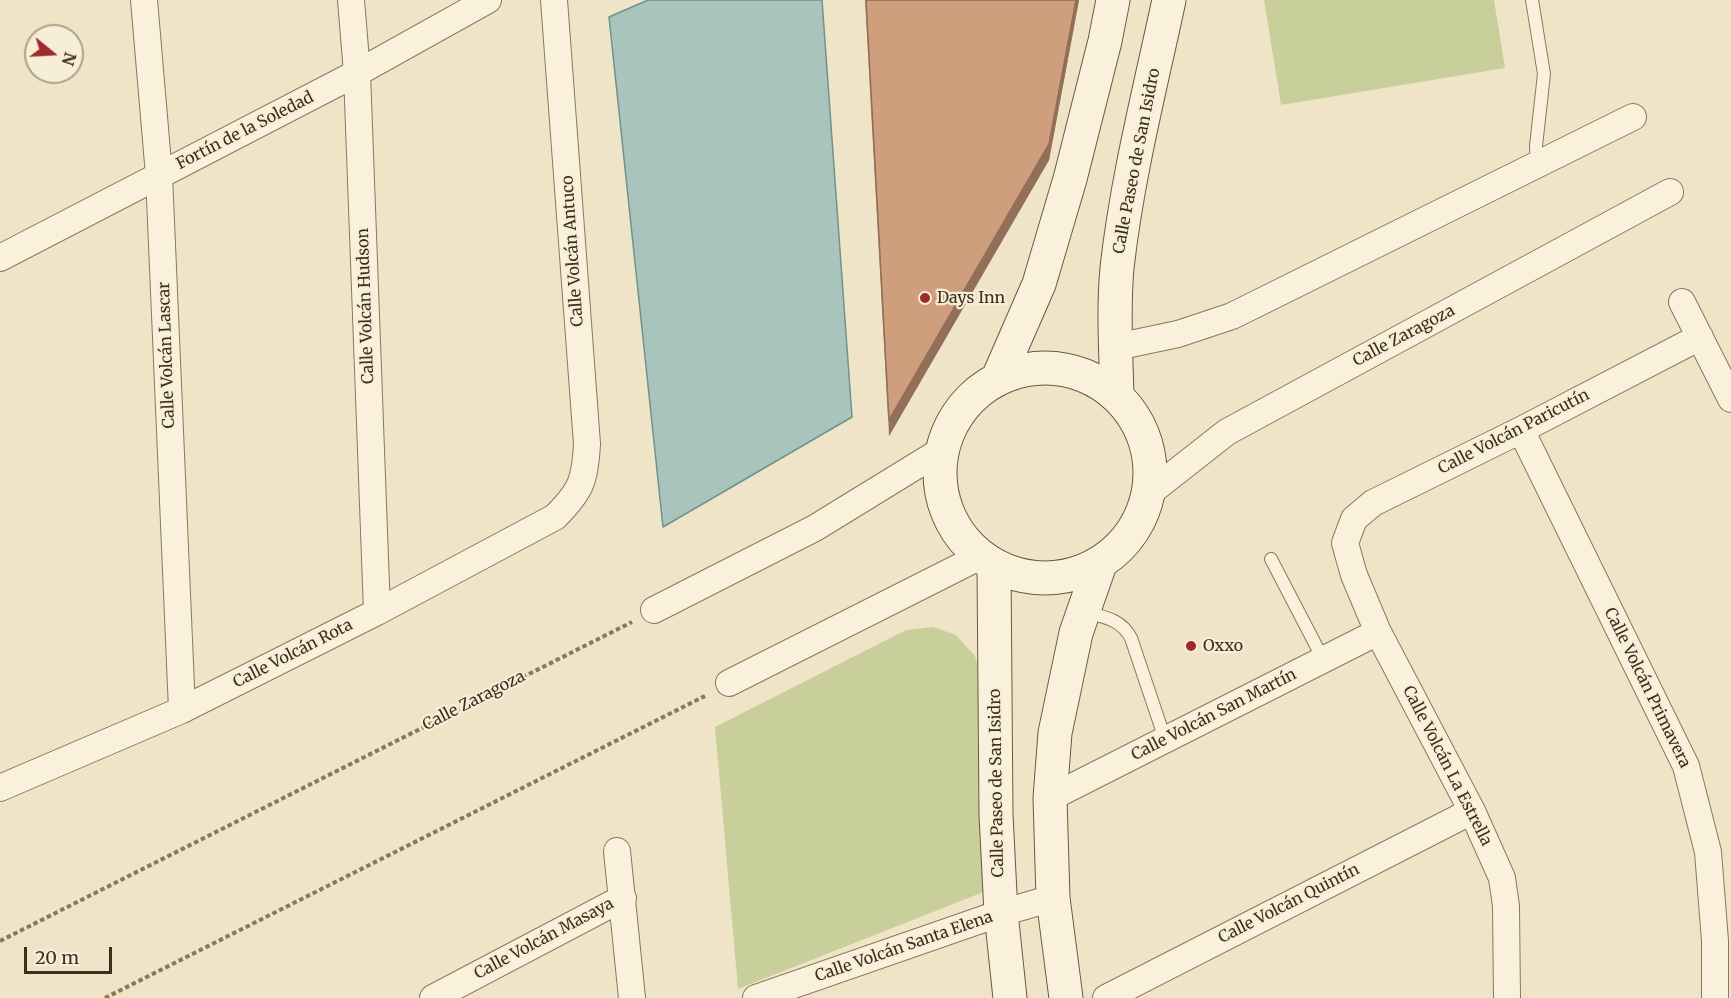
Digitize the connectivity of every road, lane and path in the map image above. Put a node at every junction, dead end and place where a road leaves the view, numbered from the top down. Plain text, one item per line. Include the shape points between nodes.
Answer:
1 (144, 0) edge
2 (351, 0) edge
3 (488, 0) edge
4 (554, 0) edge
5 (1113, 0) edge
6 (1169, 0) edge
7 (1532, 0) edge
8 (357, 73) junction
9 (1633, 117) dead end
10 (1537, 165) junction
11 (159, 175) junction
12 (1670, 192) dead end
13 (0, 258) edge
14 (1682, 302) dead end
15 (1700, 337) junction
16 (1116, 347) junction
17 (999, 378) junction
18 (1118, 396) junction
19 (1731, 399) edge
20 (1521, 430) junction
21 (942, 450) junction
22 (1148, 494) junction
23 (573, 499) joint
24 (1345, 543) joint
25 (1271, 559) dead end
26 (987, 562) junction
27 (1100, 564) junction
28 (654, 610) joint
29 (1084, 611) junction
30 (377, 612) junction
31 (1378, 632) junction
32 (1323, 659) junction
33 (729, 683) joint
34 (182, 710) junction
35 (1166, 739) junction
36 (0, 788) edge
37 (1050, 798) junction
38 (1472, 811) junction
39 (617, 851) dead end
40 (623, 898) junction
41 (1053, 898) junction
42 (1001, 913) junction
43 (0, 940) edge
44 (105, 998) edge
45 (433, 998) edge
46 (632, 998) edge
47 (756, 998) edge
48 (1010, 998) edge
49 (1066, 998) edge
50 (1106, 998) edge
51 (1507, 998) edge
52 (1715, 998) edge

1 - 11 street, Calle Volcán Lascar
2 - 8 street, Calle Volcán Hudson
3 - 8 street, Fortín de la Soledad
4 - 23 street, Calle Volcán Antuco via 587,444 585,472
5 - 17 main road via 1070,179 1039,284
6 - 16 main road, Calle Paseo de San Isidro via 1126,203 1117,271
7 - 10 lane via 1544,74
8 - 11 street, Fortín de la Soledad
8 - 30 street, Calle Volcán Hudson
9 - 10 street
10 - 16 street via 1232,316 1178,334
11 - 13 street, Fortín de la Soledad
11 - 34 street, Calle Volcán Lascar
12 - 22 street, Calle Zaragoza via 1227,432
14 - 15 street
15 - 19 street
15 - 20 street, Calle Volcán Paricutín
16 - 18 main road, Calle Paseo de San Isidro
17 - 18 main road via 1029,368 1061,368 1091,378
17 - 21 main road via 962,407
18 - 22 main road via 1139,424 1150,459
20 - 24 street, Calle Volcán Paricutín via 1373,503 1354,519
20 - 52 street, Calle Volcán Primavera via 1686,766 1708,852
21 - 26 main road via 940,489 953,527
21 - 28 street via 815,528
22 - 27 main road via 1131,534
23 - 30 street, Calle Volcán Rota via 555,517
24 - 31 street, Calle Volcán La Estrella
25 - 32 lane
26 - 27 main road via 1029,578 1066,577
26 - 33 street
26 - 42 main road, Calle Paseo de San Isidro
27 - 29 main road
28 - 43 path, Calle Zaragoza
29 - 35 lane via 1125,627
29 - 37 main road via 1055,733
30 - 34 street, Calle Volcán Rota
31 - 32 street, Calle Volcán San Martín
31 - 38 street, Calle Volcán La Estrella
32 - 35 street, Calle Volcán San Martín
33 - 44 path
34 - 36 street, Calle Volcán Rota
35 - 37 street, Calle Volcán San Martín
37 - 41 main road
38 - 50 street, Calle Volcán Quintín
38 - 51 street, Calle Volcán La Estrella via 1502,878
39 - 40 street
40 - 45 street, Calle Volcán Masaya
40 - 46 street
41 - 42 street, Calle Volcán Santa Elena
41 - 49 main road
42 - 47 street, Calle Volcán Santa Elena
42 - 48 main road, Calle Paseo de San Isidro

